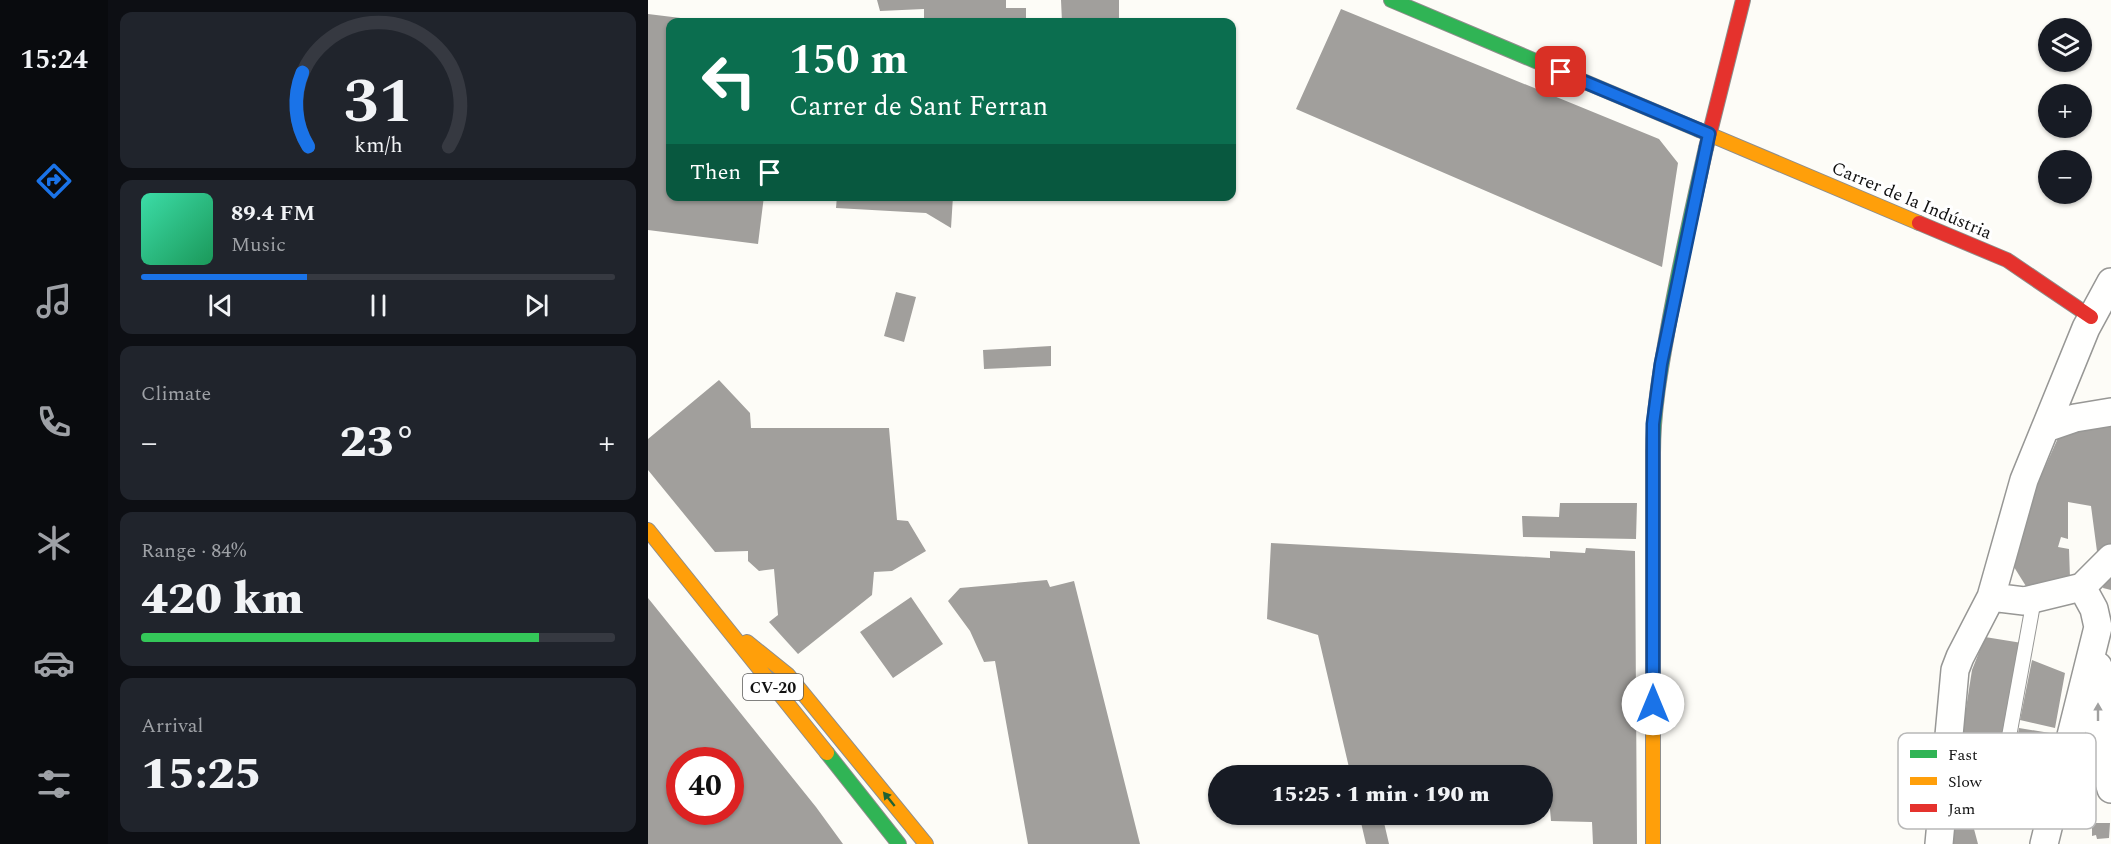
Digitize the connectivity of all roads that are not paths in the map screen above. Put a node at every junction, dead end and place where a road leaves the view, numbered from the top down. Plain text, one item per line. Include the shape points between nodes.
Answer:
1 (1391, 0) edge
2 (1743, 0) edge
3 (1709, 134) junction
4 (2111, 282) edge
5 (2091, 317) junction
6 (2111, 412) edge
7 (2046, 428) junction
8 (648, 530) edge
9 (2111, 558) edge
10 (2082, 587) junction
11 (1991, 597) junction
12 (2034, 599) junction
13 (720, 620) junction
14 (2098, 627) junction
15 (1949, 733) edge
16 (2010, 733) edge
17 (2071, 733) edge
18 (2111, 789) edge
19 (1940, 829) edge
20 (899, 844) edge
21 (926, 844) edge
22 (1653, 844) edge
23 (1939, 844) edge

1 - 3 street, Carrer de la Indústria
2 - 3 street
3 - 5 street, Carrer de la Indústria via 2007,260
3 - 22 street via 1661,364 1653,424
4 - 5 street
5 - 7 street
6 - 7 street
7 - 11 street via 2014,508
8 - 13 street, CV-20
9 - 10 street
10 - 12 street
10 - 14 street
11 - 12 street
11 - 15 street via 1955,670
12 - 16 lane
13 - 20 street, CV-20
21 -> 13 street via 788,675
14 - 17 street
18 -> 14 street via 2098,733
19 - 23 street

